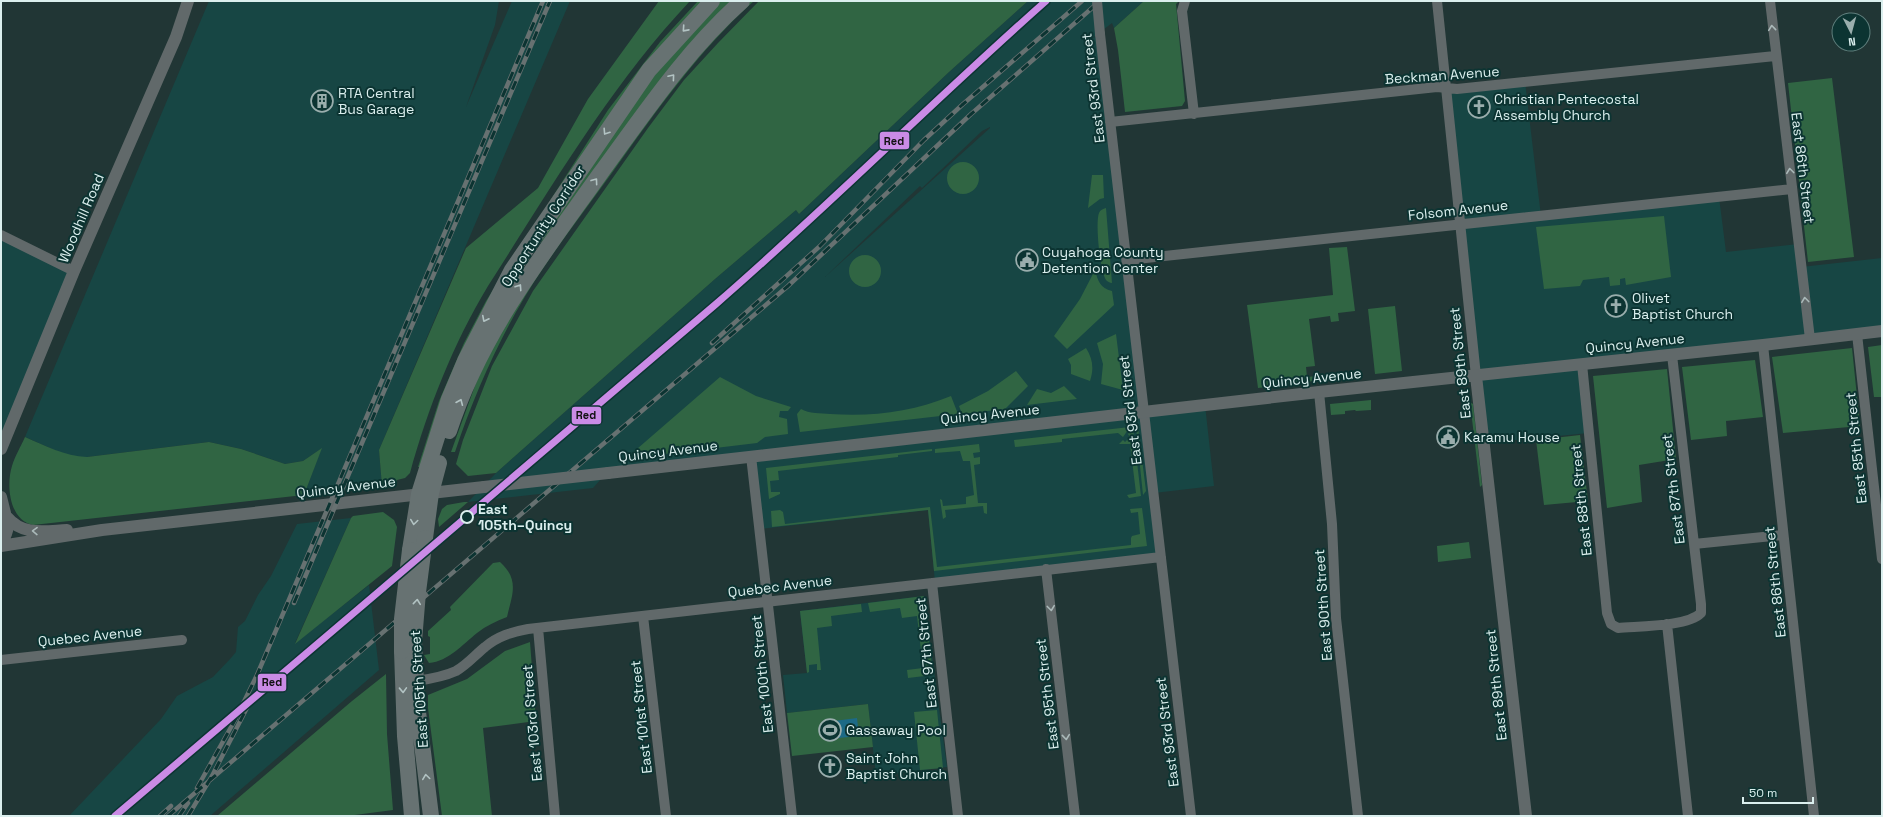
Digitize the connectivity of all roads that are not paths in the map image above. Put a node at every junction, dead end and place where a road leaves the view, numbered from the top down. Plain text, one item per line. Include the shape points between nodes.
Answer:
1 (188, 1) edge
2 (712, 1) edge
3 (742, 1) edge
4 (1097, 1) edge
5 (1437, 1) edge
6 (1770, 1) edge
7 (1184, 2) edge
8 (1775, 56) junction
9 (1447, 88) junction
10 (1194, 114) junction
11 (1110, 122) junction
12 (1792, 189) junction
13 (1461, 224) junction
14 (1, 235) edge
15 (1127, 260) junction
16 (74, 271) junction
17 (1882, 331) edge
18 (1857, 334) junction
19 (1810, 339) junction
20 (1763, 346) junction
21 (1672, 354) junction
22 (1582, 364) junction
23 (1476, 376) junction
24 (1319, 392) junction
25 (1144, 412) junction
26 (1, 451) edge
27 (751, 456) junction
28 (425, 493) junction
29 (1, 497) edge
30 (4, 513) edge
31 (102, 530) junction
32 (1783, 536) junction
33 (425, 538) joint
34 (1, 543) edge
35 (1694, 544) junction
36 (1, 546) edge
37 (410, 550) joint
38 (1161, 557) junction
39 (1882, 559) edge
40 (1046, 569) junction
41 (932, 583) junction
42 (768, 602) junction
43 (643, 616) junction
44 (1667, 624) junction
45 (538, 628) junction
46 (182, 640) dead end
47 (408, 646) junction
48 (1, 660) edge
49 (416, 681) junction
50 (412, 816) edge
51 (431, 816) edge
52 (555, 816) edge
53 (666, 816) edge
54 (792, 816) edge
55 (958, 816) edge
56 (1075, 816) edge
57 (1191, 816) edge
58 (1358, 816) edge
59 (1526, 816) edge
60 (1688, 816) edge
61 (1814, 816) edge

1 - 16 street, Woodhill Road via 176,37
2 -> 28 main road, Opportunity Corridor via 649,70 512,270 465,361 449,399
28 -> 3 main road, Opportunity Corridor via 459,404 494,328 514,295 670,79 702,41
4 - 11 street, East 93rd Street, bridge
5 - 9 street, East 89th Street
8 -> 6 street, East 86th Street
7 - 10 street via 1182,11
8 - 9 street, Beckman Avenue
12 -> 8 street, East 86th Street
9 - 10 street, Beckman Avenue via 1437,87
9 - 13 street, East 89th Street
10 - 11 street, Beckman Avenue
11 - 15 street, East 93rd Street
12 - 13 street, Folsom Avenue
19 -> 12 street, East 86th Street
13 - 15 street, Folsom Avenue
13 - 23 street, East 89th Street
14 - 16 street
15 - 25 street, East 93rd Street
16 - 26 street, Woodhill Road
17 - 18 street, Quincy Avenue
18 - 19 street, Quincy Avenue
18 - 39 street, East 85th Street
19 - 20 street, Quincy Avenue
20 - 21 street, Quincy Avenue
20 - 32 street, East 86th Street
21 - 22 street, Quincy Avenue
21 - 35 street, East 87th Street
22 - 23 street, Quincy Avenue
22 - 44 street, East 88th Street via 1607,613 1611,624 1618,628
23 - 24 street, Quincy Avenue
23 - 59 street, East 89th Street
24 - 25 street, Quincy Avenue
24 - 58 street, East 90th Street via 1332,524 1336,618
25 - 27 street, Quincy Avenue
25 - 38 street, East 93rd Street
27 - 28 street, Quincy Avenue, bridge
27 - 42 street, East 100th Street
28 - 31 street, Quincy Avenue
28 - 33 main road, Opportunity Corridor
28 -> 37 main road, Opportunity Corridor
29 - 30 street
31 -> 30 street, Quincy Avenue via 34,532 18,528
30 - 34 street via 9,526
31 - 36 street, Quincy Avenue
32 - 35 street
32 - 61 street, East 86th Street
47 -> 33 main road, East 105th Street, bridge
35 - 44 street, East 87th Street via 1701,613 1696,618 1684,622
37 - 47 main road, East 105th Street, bridge via 402,619
38 - 40 street, Quebec Avenue
38 - 57 street, East 93rd Street
40 - 41 street, Quebec Avenue
40 -> 56 street, East 95th Street
41 - 42 street, Quebec Avenue
41 - 55 street, East 97th Street
42 - 43 street, Quebec Avenue
42 - 54 street, East 100th Street
43 - 45 street, Quebec Avenue
43 - 53 street, East 101st Street
44 - 60 street
45 - 49 street, Quebec Avenue via 507,634 491,642 457,670 435,678
45 - 52 street, East 103rd Street
46 - 48 street, Quebec Avenue
47 - 49 main road, East 105th Street
47 -> 50 main road, East 105th Street via 405,736
51 -> 49 main road, East 105th Street via 419,728

